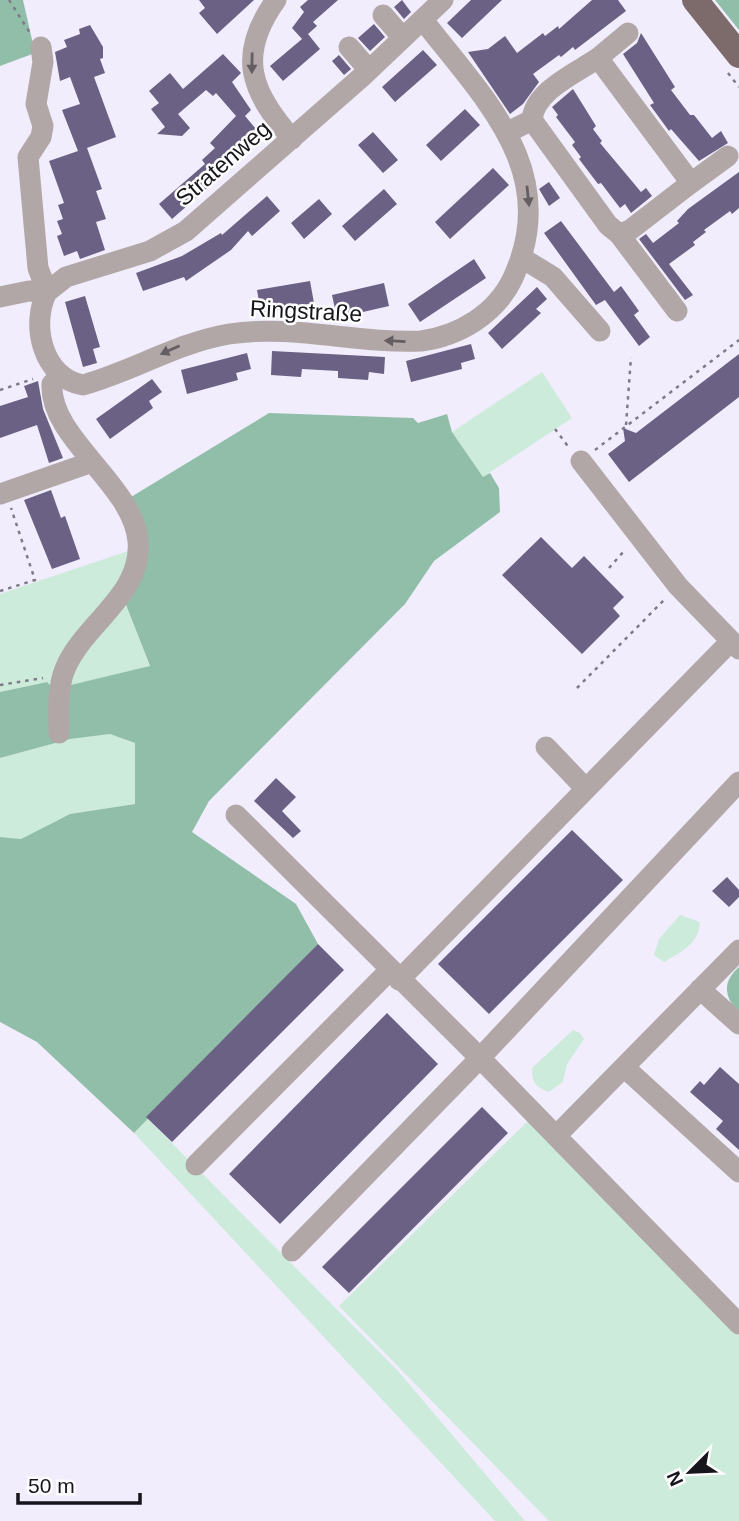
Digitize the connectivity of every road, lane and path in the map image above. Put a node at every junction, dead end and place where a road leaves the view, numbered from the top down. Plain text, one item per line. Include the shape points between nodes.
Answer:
1 (9, 0) edge
2 (276, 0) edge
3 (443, 0) edge
4 (695, 0) edge
5 (383, 15) dead end
6 (423, 20) junction
7 (628, 33) dead end
8 (403, 38) junction
9 (41, 47) joint
10 (349, 47) dead end
11 (739, 55) edge
12 (598, 58) junction
13 (369, 70) junction
14 (532, 120) junction
15 (508, 132) junction
16 (292, 139) junction
17 (728, 156) dead end
18 (691, 183) junction
19 (619, 234) junction
20 (522, 258) junction
21 (47, 292) junction
22 (0, 297) edge
23 (677, 312) dead end
24 (600, 331) dead end
25 (739, 340) edge
26 (631, 357) dead end
27 (57, 371) junction
28 (0, 390) edge
29 (626, 425) junction
30 (555, 429) dead end
31 (599, 447) dead end
32 (580, 461) joint
33 (92, 462) junction
34 (3, 493) edge
35 (640, 533) junction
36 (609, 568) dead end
37 (678, 586) junction
38 (0, 591) edge
39 (735, 645) edge
40 (63, 674) junction
41 (0, 685) edge
42 (577, 688) dead end
43 (59, 733) dead end
44 (547, 747) dead end
45 (739, 782) edge
46 (586, 789) junction
47 (236, 815) dead end
48 (739, 950) edge
49 (395, 975) junction
50 (700, 989) junction
51 (739, 1024) edge
52 (480, 1058) junction
53 (624, 1067) junction
54 (556, 1136) junction
55 (196, 1165) dead end
56 (739, 1172) edge
57 (292, 1251) dead end
58 (739, 1324) edge

1 - 9 path
2 -> 16 street via 253,50 252,75 263,104
3 - 6 street, Stratenweg
4 - 11 main road
5 - 8 street
6 - 8 street, Stratenweg
6 - 15 street, Ringstraße
7 - 12 street
8 - 13 street, Stratenweg
9 - 21 street via 37,104 43,126 28,157 38,268
10 - 13 street
12 - 14 street via 539,100
12 - 18 street
13 - 16 street, Stratenweg
14 - 15 street
14 - 19 street
15 -> 20 street, Ringstraße via 522,161 530,205
16 - 21 street, Stratenweg via 186,231 150,251 66,277
17 - 18 street
18 - 19 street
19 - 23 street
20 - 24 street via 553,277
20 -> 27 street, Ringstraße via 509,287 489,311 444,338 402,342 280,332 232,334 190,342 83,385
21 - 22 street, Stratenweg
21 - 27 street via 40,326 43,349
25 - 29 path
26 - 29 path
27 - 28 path
27 - 33 street via 52,384 55,402
29 - 31 path
30 - 32 path
32 - 35 street
33 - 34 street
33 - 40 street via 133,517 138,550 131,579 75,649
34 - 38 path via 34,580
35 - 36 path
35 - 37 street
37 - 39 street
37 - 42 path
39 - 46 street
40 - 41 path
40 - 43 street
44 - 46 street
45 - 52 street
46 - 49 street
47 - 49 street
48 - 50 street
49 - 52 street
49 - 55 street
50 - 51 street
50 - 53 street
52 - 54 street
52 - 57 street
53 - 54 street
53 - 56 street
54 - 58 street

